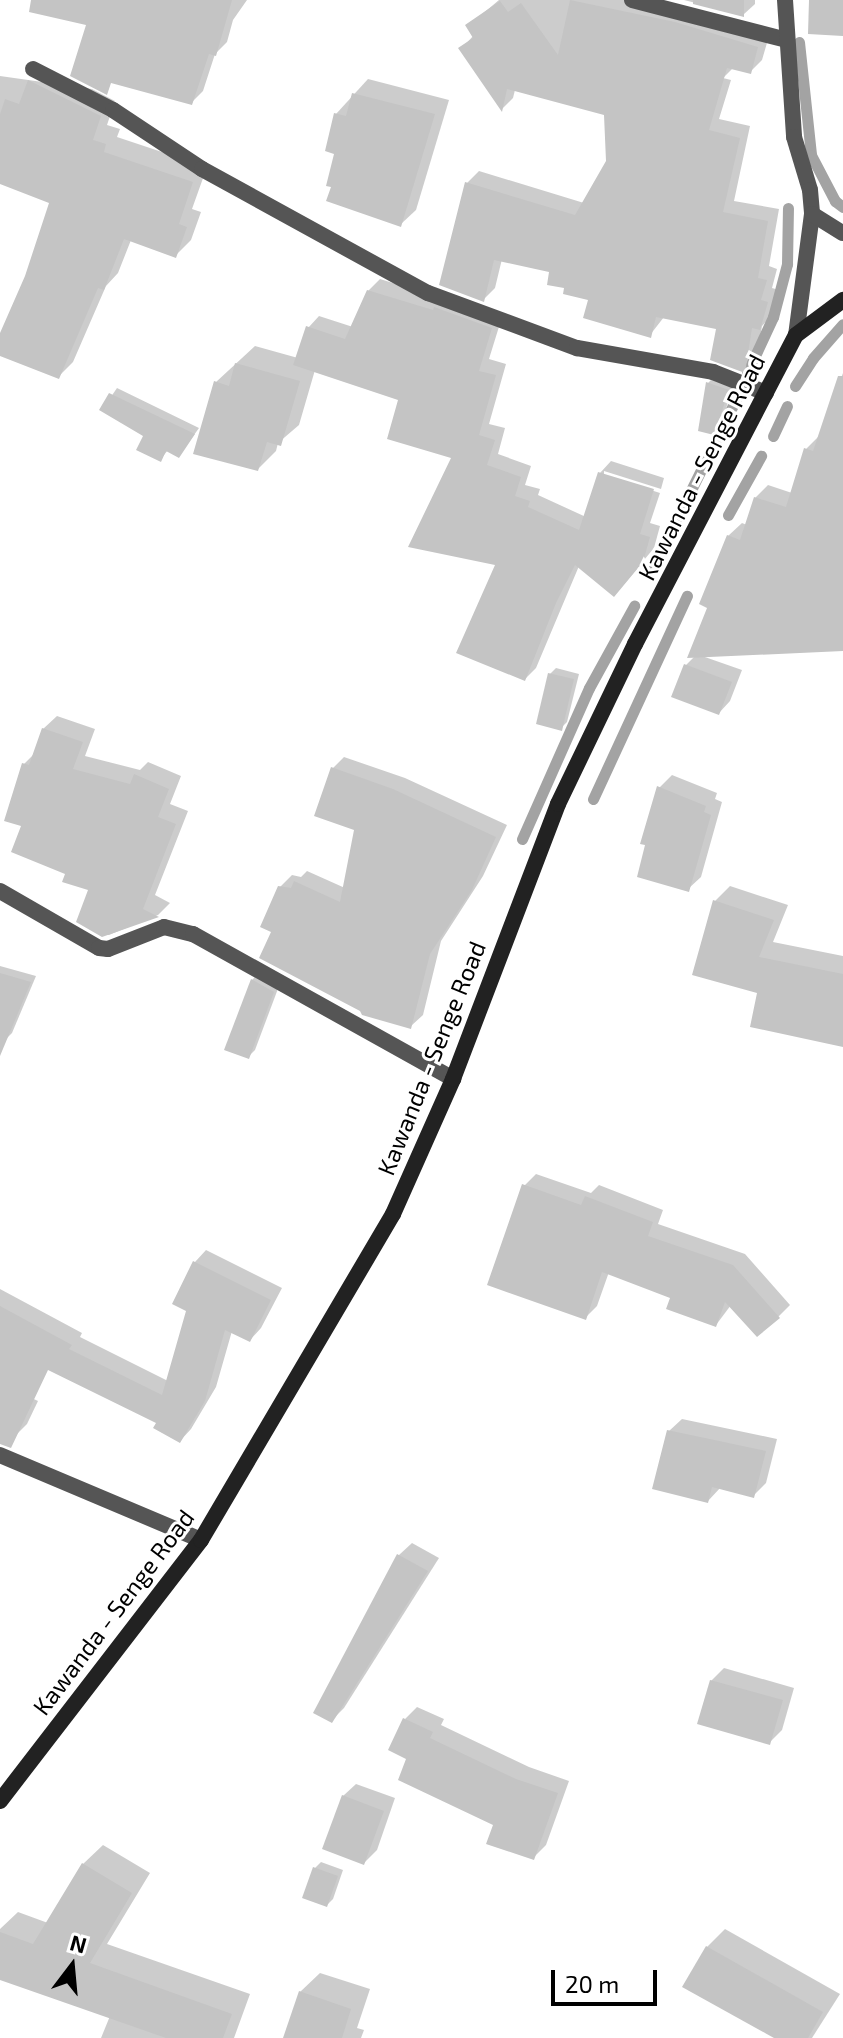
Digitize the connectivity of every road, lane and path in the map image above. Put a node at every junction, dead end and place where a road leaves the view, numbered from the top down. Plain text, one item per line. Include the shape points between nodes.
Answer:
1 (632, 0) edge
2 (785, 0) edge
3 (787, 40) junction
4 (33, 69) dead end
5 (812, 214) junction
6 (843, 233) edge
7 (843, 300) edge
8 (796, 335) junction
9 (766, 393) junction
10 (0, 891) edge
11 (453, 1079) junction
12 (0, 1455) edge
13 (201, 1540) junction
14 (0, 1801) edge

1 - 3 street
2 - 3 street
3 - 5 street via 794,137
4 - 9 street via 428,293 577,348 713,372
5 - 6 street
5 - 8 street
7 - 8 street, Kawanda - Senge Road
8 - 9 street, Kawanda - Senge Road
9 - 11 street, Kawanda - Senge Road via 558,804
10 - 11 street via 99,948 164,927 193,934
11 - 13 street, Kawanda - Senge Road via 393,1214
12 - 13 street
13 - 14 street, Kawanda - Senge Road

